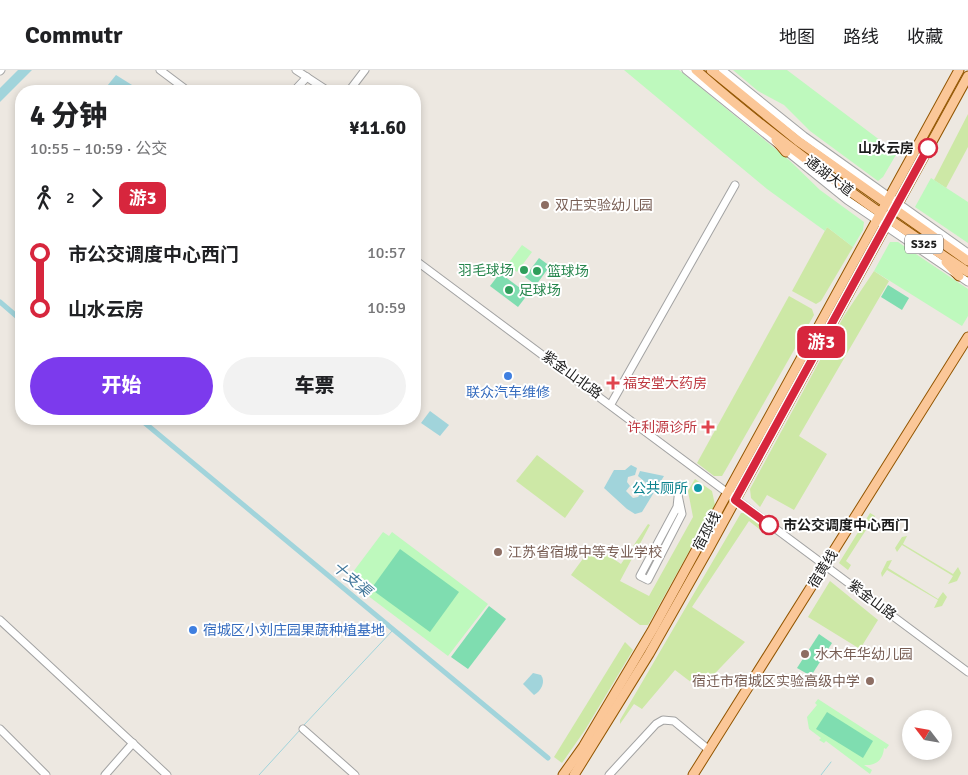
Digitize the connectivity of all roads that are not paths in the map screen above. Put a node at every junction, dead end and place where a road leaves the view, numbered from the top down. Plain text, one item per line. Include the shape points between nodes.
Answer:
1 (161, 70) edge
2 (296, 70) edge
3 (365, 70) edge
4 (686, 70) edge
5 (696, 70) edge
6 (711, 70) edge
7 (722, 70) edge
8 (960, 70) edge
9 (968, 76) edge
10 (307, 77) junction
11 (180, 85) edge
12 (300, 85) edge
13 (319, 85) edge
14 (354, 85) edge
15 (767, 128) junction
16 (786, 152) junction
17 (827, 160) junction
18 (848, 167) junction
19 (735, 185) dead end
20 (888, 201) junction
21 (896, 207) junction
22 (879, 218) junction
23 (887, 224) junction
24 (937, 252) junction
25 (968, 253) edge
26 (968, 261) edge
27 (421, 264) edge
28 (968, 272) edge
29 (959, 276) junction
30 (968, 282) edge
31 (968, 337) edge
32 (610, 404) junction
33 (679, 492) joint
34 (727, 494) junction
35 (735, 500) junction
36 (825, 566) junction
37 (0, 620) edge
38 (968, 672) edge
39 (0, 729) edge
40 (303, 729) dead end
41 (131, 745) junction
42 (709, 750) junction
43 (574, 772) edge
44 (46, 775) edge
45 (104, 775) edge
46 (167, 775) edge
47 (355, 775) edge
48 (563, 775) edge
49 (610, 775) edge
50 (693, 775) edge

1 - 11 street
2 - 10 street
3 - 14 street
4 - 16 street
5 - 15 main road, 通湖大道
6 - 17 main road, 通湖大道
7 - 18 street
8 - 20 main road, 宿邳线
9 - 21 main road, 宿邳线
10 - 12 street
10 - 13 street
15 - 16 main road
15 - 22 main road, 通湖大道
16 - 22 street
17 - 18 main road
17 - 20 main road, 通湖大道
18 - 20 street
19 - 32 street
20 - 21 main road, 通湖大道
20 - 22 main road, 宿邳线
21 - 23 main road, 宿邳线
21 - 25 street
21 - 26 main road, 通湖大道
22 - 23 main road, 通湖大道 / S325
22 - 34 main road, 宿邳线
23 - 24 main road, 通湖大道 / S325
23 - 29 street
23 - 35 main road, 宿邳线
24 - 28 main road, 通湖大道 / S325
24 - 29 main road
27 - 32 street, 紫金山北路
29 - 30 street
31 - 36 main road, 宿黄线
32 - 34 street, 紫金山北路
33 - 33 street via 682,514 648,580 640,576 677,507
34 - 35 street, 紫金山路
34 - 43 main road, 宿邳线 via 583,748
35 - 36 street, 紫金山路
35 - 43 main road, 宿邳线 via 649,654
36 - 38 street, 紫金山路
36 - 42 main road, 宿黄线
37 - 41 street
39 - 44 street
40 - 47 street
41 - 45 street
41 - 46 street
42 - 49 street via 674,722 663,720
42 - 50 main road, 宿黄线
43 - 48 main road, 宿邳线

